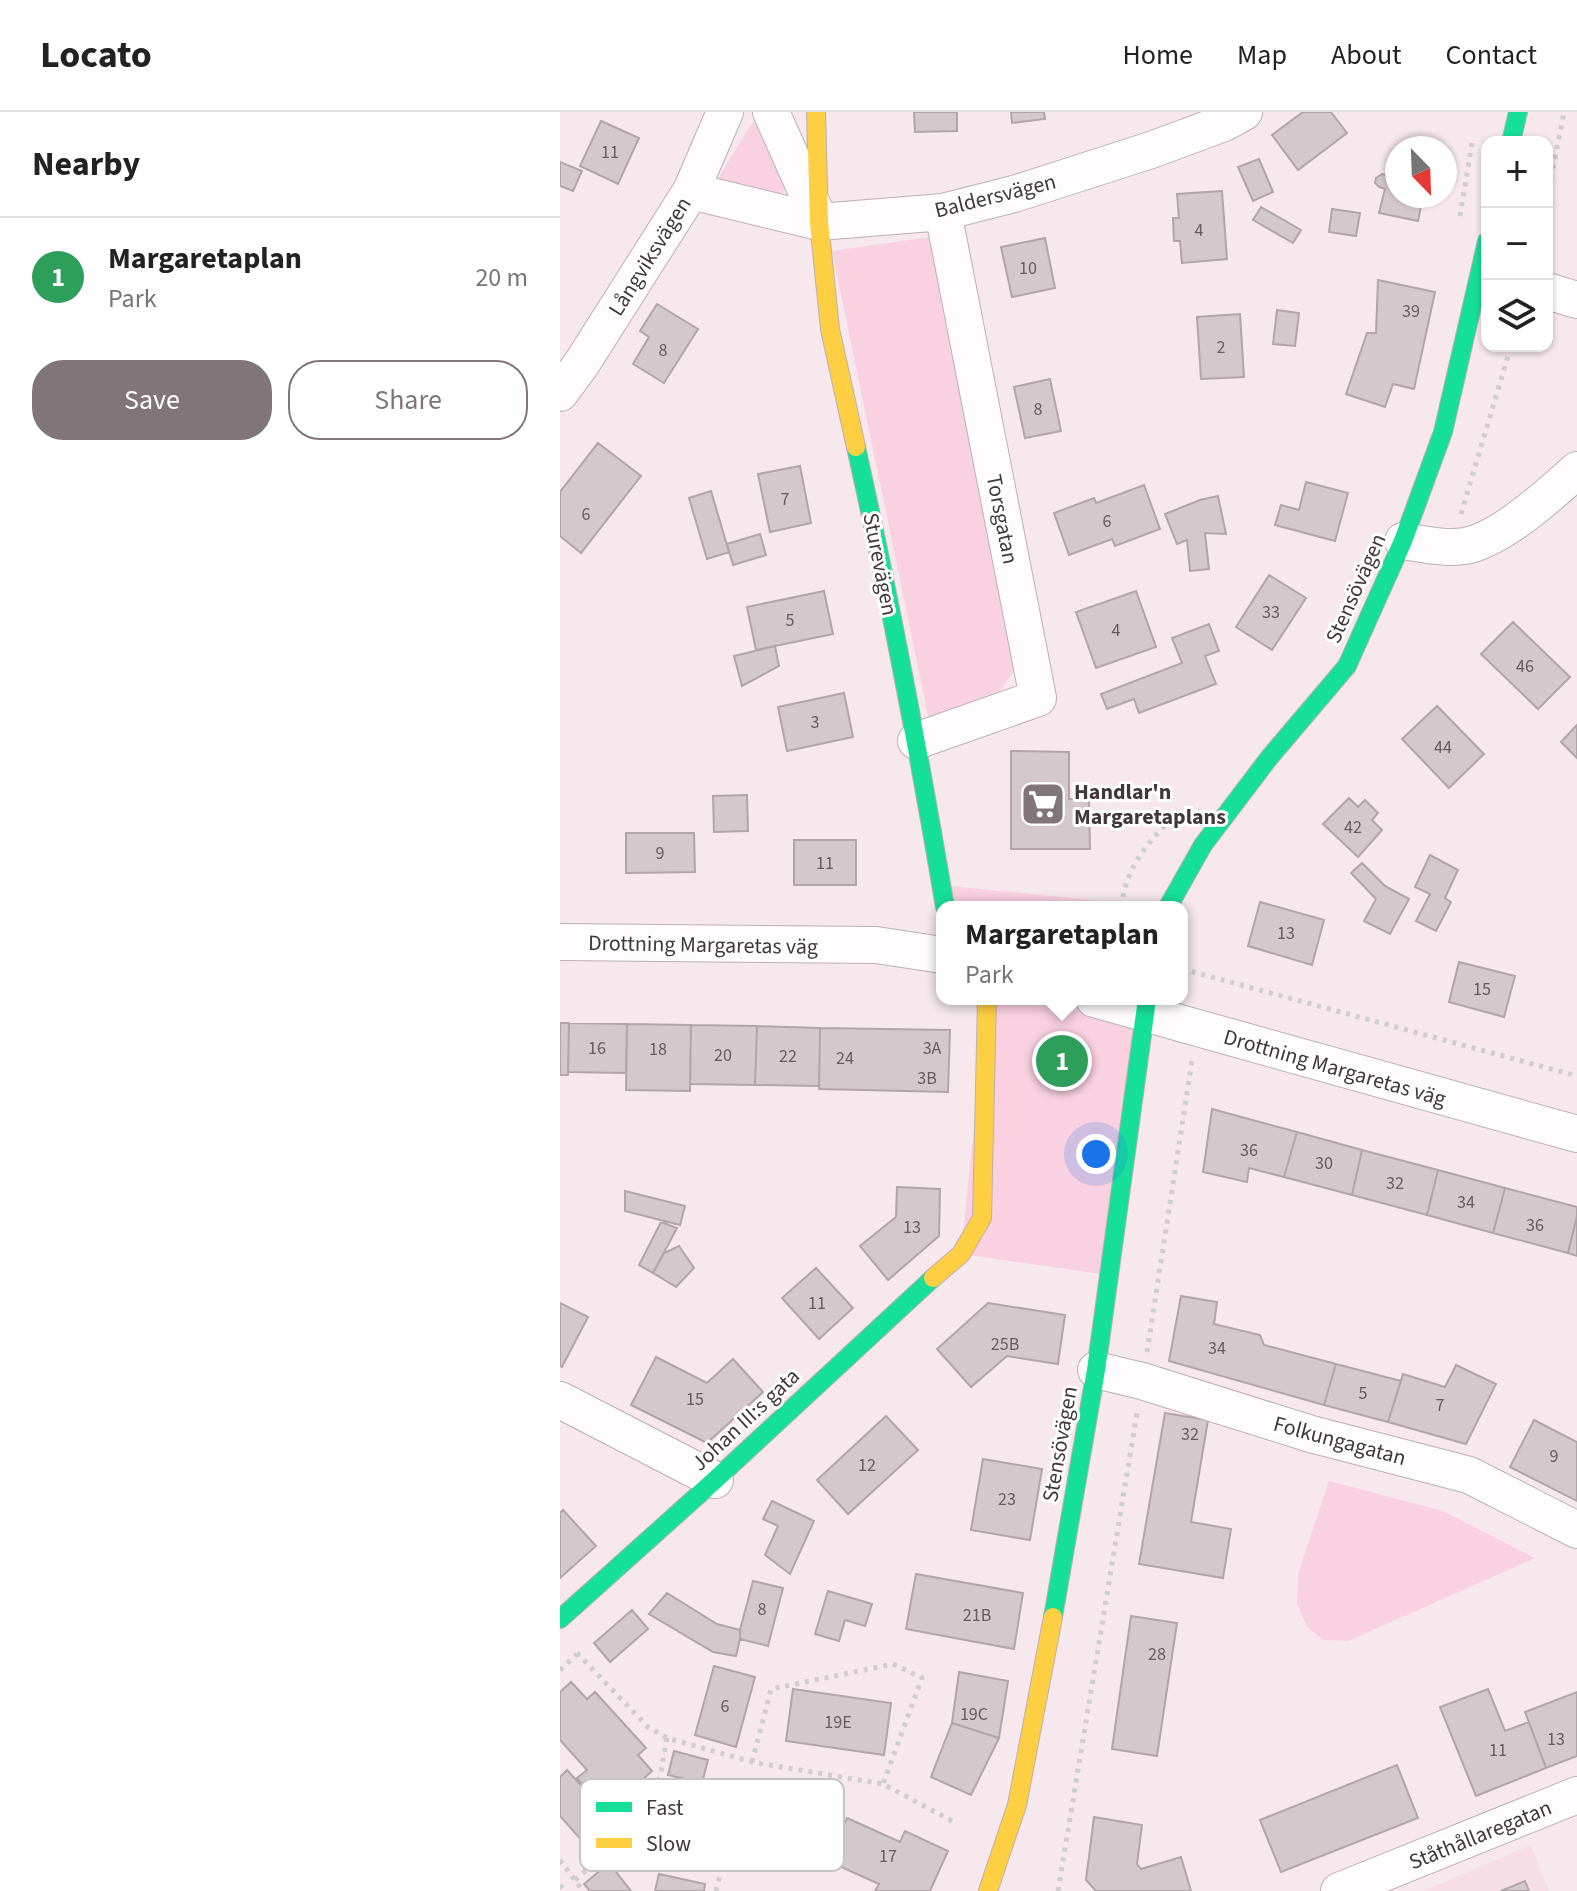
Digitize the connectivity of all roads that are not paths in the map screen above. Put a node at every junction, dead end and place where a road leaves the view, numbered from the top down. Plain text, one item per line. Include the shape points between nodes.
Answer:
1 (725, 112) edge
2 (771, 112) edge
3 (816, 112) edge
4 (1244, 112) edge
5 (1518, 112) edge
6 (1512, 136) edge
7 (691, 191) junction
8 (943, 212) junction
9 (819, 222) junction
10 (1481, 278) edge
11 (1553, 293) edge
12 (1577, 300) edge
13 (560, 393) edge
14 (1577, 470) edge
15 (1403, 541) junction
16 (916, 741) junction
17 (944, 901) edge
18 (1171, 901) edge
19 (560, 942) edge
20 (936, 954) edge
21 (987, 1005) edge
22 (1146, 1006) edge
23 (1577, 1134) edge
24 (1096, 1370) junction
25 (560, 1400) edge
26 (715, 1480) junction
27 (1577, 1530) edge
28 (560, 1619) edge
29 (1577, 1795) edge
30 (988, 1891) edge
31 (1339, 1891) edge

1 - 7 street, Långviksvägen
2 - 9 street, Sturevägen
3 - 9 street, Sturevägen
4 - 8 street, Baldersvägen via 1151,150
5 - 6 street
7 - 9 street, Baldersvägen
7 - 13 street, Långviksvägen
8 - 9 street, Baldersvägen
8 - 16 street, Torsgatan via 1038,698
9 - 16 street, Sturevägen via 830,329
10 - 15 street, Stensövägen via 1443,432
11 - 12 street
14 - 15 street via 1488,538 1465,546
15 - 18 street, Stensövägen via 1347,666 1203,845
16 - 17 street, Sturevägen
19 - 20 street, Drottning Margaretas väg via 876,945
21 - 26 street, Johan III:s gata via 982,1218 961,1254
22 - 23 street, Drottning Margaretas väg via 1197,1028
22 - 24 street, Stensövägen
24 - 27 street, Folkungagatan via 1469,1475
24 - 30 street, Stensövägen via 1017,1805
25 - 26 street
26 - 28 street, Johan III:s gata
29 - 31 street, Ståthållaregatan

